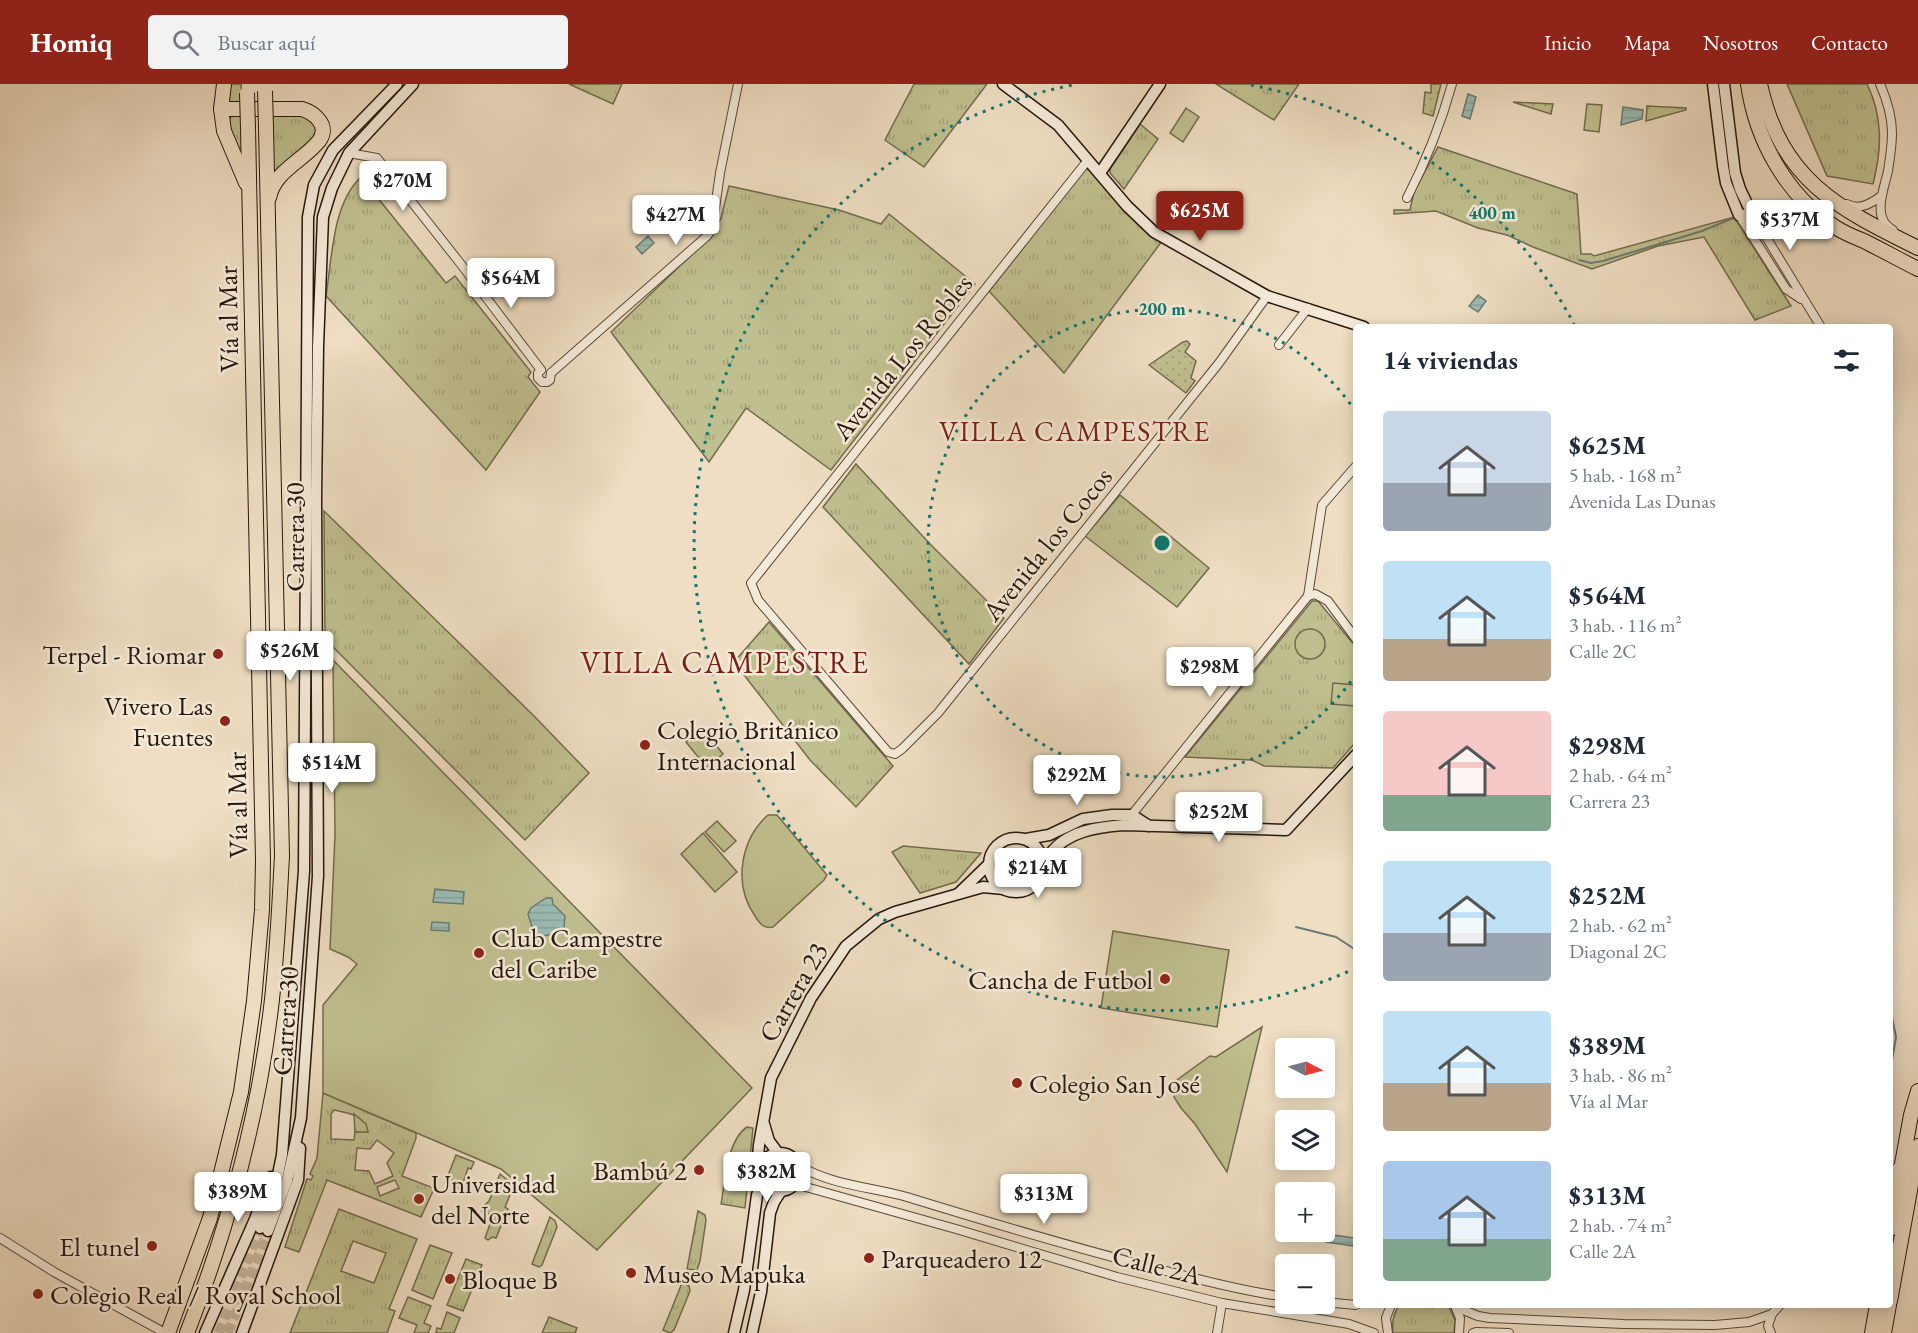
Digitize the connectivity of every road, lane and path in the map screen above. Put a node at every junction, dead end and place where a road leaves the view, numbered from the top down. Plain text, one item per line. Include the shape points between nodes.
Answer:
1 (224, 84) edge
2 (397, 84) edge
3 (413, 84) edge
4 (738, 84) edge
5 (1003, 84) edge
6 (1160, 84) edge
7 (1452, 84) edge
8 (1713, 84) edge
9 (1724, 84) edge
10 (1748, 84) edge
11 (1760, 84) edge
12 (1880, 85) edge
13 (247, 88) edge
14 (265, 88) edge
15 (221, 109) junction
16 (349, 153) junction
17 (1088, 160) junction
18 (1100, 172) junction
19 (1825, 195) junction
20 (1881, 196) junction
21 (1407, 198) dead end
22 (250, 205) junction
23 (1746, 214) junction
24 (267, 217) junction
25 (1836, 228) junction
26 (1918, 245) edge
27 (1918, 269) edge
28 (1267, 296) junction
29 (1805, 302) junction
30 (1308, 308) junction
31 (1355, 324) edge
32 (1819, 324) edge
33 (1279, 345) dead end
34 (541, 370) junction
35 (550, 377) junction
36 (1353, 469) edge
37 (1308, 596) junction
38 (1353, 635) edge
39 (894, 754) joint
40 (1353, 758) edge
41 (1132, 815) junction
42 (1124, 825) junction
43 (1149, 826) junction
44 (1026, 839) junction
45 (989, 864) junction
46 (1042, 872) junction
47 (1004, 889) junction
48 (959, 893) junction
49 (1918, 1091) edge
50 (286, 1118) junction
51 (301, 1118) junction
52 (763, 1118) junction
53 (1918, 1146) edge
54 (778, 1153) junction
55 (1902, 1162) junction
56 (798, 1165) junction
57 (1893, 1172) edge
58 (762, 1175) junction
59 (795, 1184) junction
60 (781, 1191) junction
61 (1893, 1212) edge
62 (0, 1238) edge
63 (1893, 1284) edge
64 (1275, 1294) edge
65 (1222, 1303) junction
66 (1335, 1303) edge
67 (1353, 1305) edge
68 (1391, 1308) edge
69 (1456, 1308) edge
70 (1460, 1308) edge
71 (1777, 1308) edge
72 (1876, 1308) edge
73 (1888, 1308) edge
74 (1772, 1314) junction
75 (166, 1333) edge
76 (187, 1333) edge
77 (205, 1333) edge
78 (242, 1333) edge
79 (734, 1333) edge
80 (752, 1333) edge
81 (1217, 1333) edge
82 (1374, 1333) edge
83 (1388, 1333) edge
84 (1459, 1333) edge
85 (1473, 1333) edge
86 (1509, 1333) edge
87 (1771, 1333) edge
88 (1872, 1333) edge
89 (1884, 1333) edge

1 - 15 highway
2 - 50 main road, Carrera 30 via 333,150 314,185 308,217 304,871
3 - 16 main road, Carrera 30
4 - 35 street via 712,229
5 - 17 main road via 1058,125
6 - 18 main road
7 - 21 street via 1433,143
8 - 23 main road via 1725,174 1732,201
9 - 23 main road via 1735,173
10 - 25 highway via 1755,119 1775,163 1801,197
11 - 19 highway via 1765,108 1782,146 1798,169
12 - 20 street via 1889,106 1892,130
13 - 22 highway, Vía al Mar, bridge
14 - 24 highway, Vía al Mar, bridge
15 - 22 highway via 226,138 244,179
15 - 24 highway via 302,109 313,113 321,123 318,141 275,182
16 - 34 street via 376,158
16 - 51 main road, Carrera 30 via 327,202 322,237 316,499 318,876
17 - 18 main road
17 - 39 street, Avenida Los Robles via 751,583 758,600 888,752
18 - 28 main road via 1127,206 1155,232
19 - 20 street via 1853,208 1868,205
19 - 26 highway via 1869,224
20 - 26 street via 1881,212 1888,227
22 - 75 highway, Vía al Mar via 262,910 241,1092 210,1218
23 - 25 highway
23 - 29 street
23 - 29 street via 1786,289
24 - 76 highway, Vía al Mar via 282,856 278,944 264,1057 236,1187
25 - 27 highway
28 - 30 main road
28 - 39 street, Avenida los Cocos via 1219,363 938,713
29 - 32 street
30 - 31 main road
30 - 33 street
34 - 35 street via 548,370
34 - 35 street via 538,380
36 - 37 street via 1322,505
37 - 38 street via 1323,597
37 - 41 street
40 - 43 main road via 1286,830
41 - 42 street
41 - 43 main road
41 - 44 main road via 1083,819 1049,835
42 - 43 main road
42 - 46 main road via 1090,829 1063,842 1049,855
44 - 45 main road via 1013,837 1001,842 992,851
44 - 46 main road via 1042,856
45 - 47 main road via 993,879
45 - 48 main road, Carrera 23
46 - 47 main road via 1031,887 1013,892
47 - 48 main road, Carrera 23 via 983,887
48 - 52 main road, Carrera 23 via 879,919 846,946 811,998 774,1070
49 - 55 highway
50 - 51 main road, Carrera 30 via 282,1155 264,1230 287,1181
50 - 77 main road via 268,1186
51 - 78 main road via 298,1180
52 - 54 main road, Carrera 23 via 766,1136
52 - 58 main road, Carrera 23 via 758,1158
53 - 63 highway
54 - 56 main road via 792,1157
54 - 58 main road via 762,1165
55 - 57 street
55 - 61 highway
56 - 59 main road via 800,1173
56 - 64 street, Calle 2A via 823,1177 1070,1246 1224,1286
58 - 60 main road via 768,1187
58 - 79 main road, Carrera 23
59 - 60 main road
59 - 65 street, Calle 2A via 1117,1277
60 - 80 main road via 770,1214
62 - 75 street
65 - 81 street
65 - 82 street, Calle 2A via 1349,1324
66 - 67 street
68 - 83 street via 1386,1318
69 - 84 street
70 - 74 street via 1490,1318 1624,1324 1715,1325 1749,1322
71 - 74 street
72 - 88 highway
73 - 89 highway
74 - 87 street via 1768,1326
85 - 86 street

